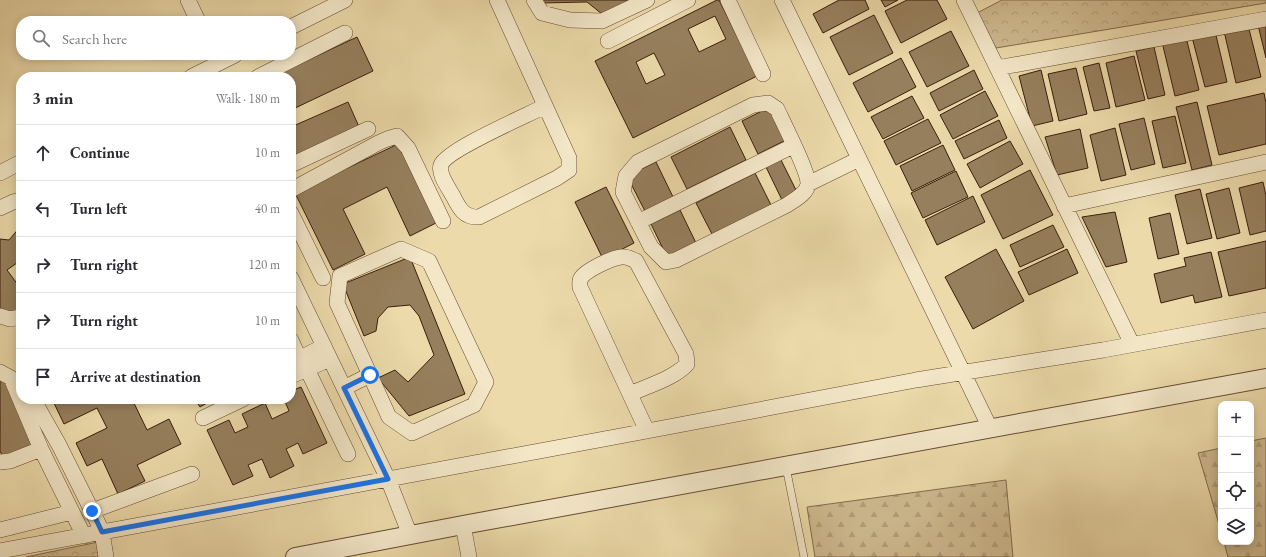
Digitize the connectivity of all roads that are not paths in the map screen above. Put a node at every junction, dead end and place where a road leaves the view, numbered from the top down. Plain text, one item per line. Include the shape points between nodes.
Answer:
1 (188, 0) edge
2 (345, 0) edge
3 (497, 0) edge
4 (534, 0) edge
5 (647, 0) edge
6 (688, 0) edge
7 (728, 0) edge
8 (782, 0) edge
9 (964, 0) edge
10 (196, 16) edge
11 (1266, 19) edge
12 (296, 24) edge
13 (345, 33) dead end
14 (608, 41) dead end
15 (296, 58) edge
16 (216, 60) edge
17 (292, 60) edge
18 (997, 68) junction
19 (200, 72) edge
20 (268, 72) edge
21 (763, 74) dead end
22 (545, 106) junction
23 (368, 129) dead end
24 (793, 146) junction
25 (859, 159) junction
26 (1266, 162) edge
27 (296, 163) edge
28 (16, 165) edge
29 (0, 173) edge
30 (808, 184) junction
31 (296, 187) edge
32 (16, 201) edge
33 (1064, 206) junction
34 (0, 208) edge
35 (443, 221) dead end
36 (638, 222) junction
37 (296, 223) edge
38 (323, 278) dead end
39 (296, 288) edge
40 (0, 316) edge
41 (16, 318) edge
42 (1266, 320) edge
43 (1132, 344) junction
44 (327, 352) junction
45 (299, 363) edge
46 (0, 372) edge
47 (963, 373) junction
48 (370, 375) junction
49 (1266, 378) edge
50 (344, 388) junction
51 (16, 390) edge
52 (630, 394) junction
53 (22, 404) edge
54 (36, 404) edge
55 (213, 404) edge
56 (229, 404) edge
57 (990, 428) junction
58 (647, 431) junction
59 (41, 449) junction
60 (348, 454) dead end
61 (0, 462) edge
62 (786, 467) junction
63 (192, 474) dead end
64 (388, 479) junction
65 (92, 511) junction
66 (72, 512) junction
67 (463, 525) junction
68 (0, 530) edge
69 (102, 532) junction
70 (410, 535) junction
71 (84, 536) junction
72 (0, 551) edge
73 (324, 554) edge
74 (106, 557) edge
75 (295, 557) edge
76 (469, 557) edge
77 (804, 557) edge

1 - 10 street
2 - 12 street
3 - 22 street
4 - 5 street via 542,13 570,20 602,21
6 - 14 street
7 - 21 street
8 - 25 street
9 - 18 street
11 - 18 street
13 - 15 street
16 - 19 street
17 - 20 street
18 - 33 street
22 - 22 street via 445,158 441,165 442,174 465,214 479,217 569,170 569,158
23 - 27 street
24 - 30 street via 805,170
24 - 36 street
24 - 36 street via 777,109 768,103 753,105 638,162 626,176 623,192
25 - 30 street
25 - 47 street
26 - 33 street
28 - 29 street
30 - 36 street via 803,194 787,205 676,260 666,262 654,251
31 - 35 street via 378,143 397,136 408,148
32 - 34 street
33 - 43 street
37 - 38 street
39 - 44 street
40 - 41 street
42 - 43 street
43 - 47 street
44 - 45 street
44 - 50 street
45 - 60 street
46 - 51 street via 11,378
47 - 57 street
47 - 58 street via 908,381
48 - 48 street via 388,417 412,432 474,405 486,382 429,261 401,249 340,276 336,303
48 - 50 street
49 - 57 street
50 - 64 street
52 - 52 street via 580,287 582,276 620,257 636,261 686,354 687,364 667,378
52 - 58 street
53 - 59 street
54 - 65 street
55 - 56 street via 200,414
57 - 62 street
58 - 64 street
59 - 61 street
59 - 66 street
62 - 67 street
62 - 77 lane
63 - 65 street
64 - 69 street
64 - 70 street
65 - 69 street
66 - 68 street
66 - 71 street
67 - 70 street
67 - 76 street
69 - 71 street
69 - 74 street
70 - 73 street
71 - 72 street
73 - 75 street

